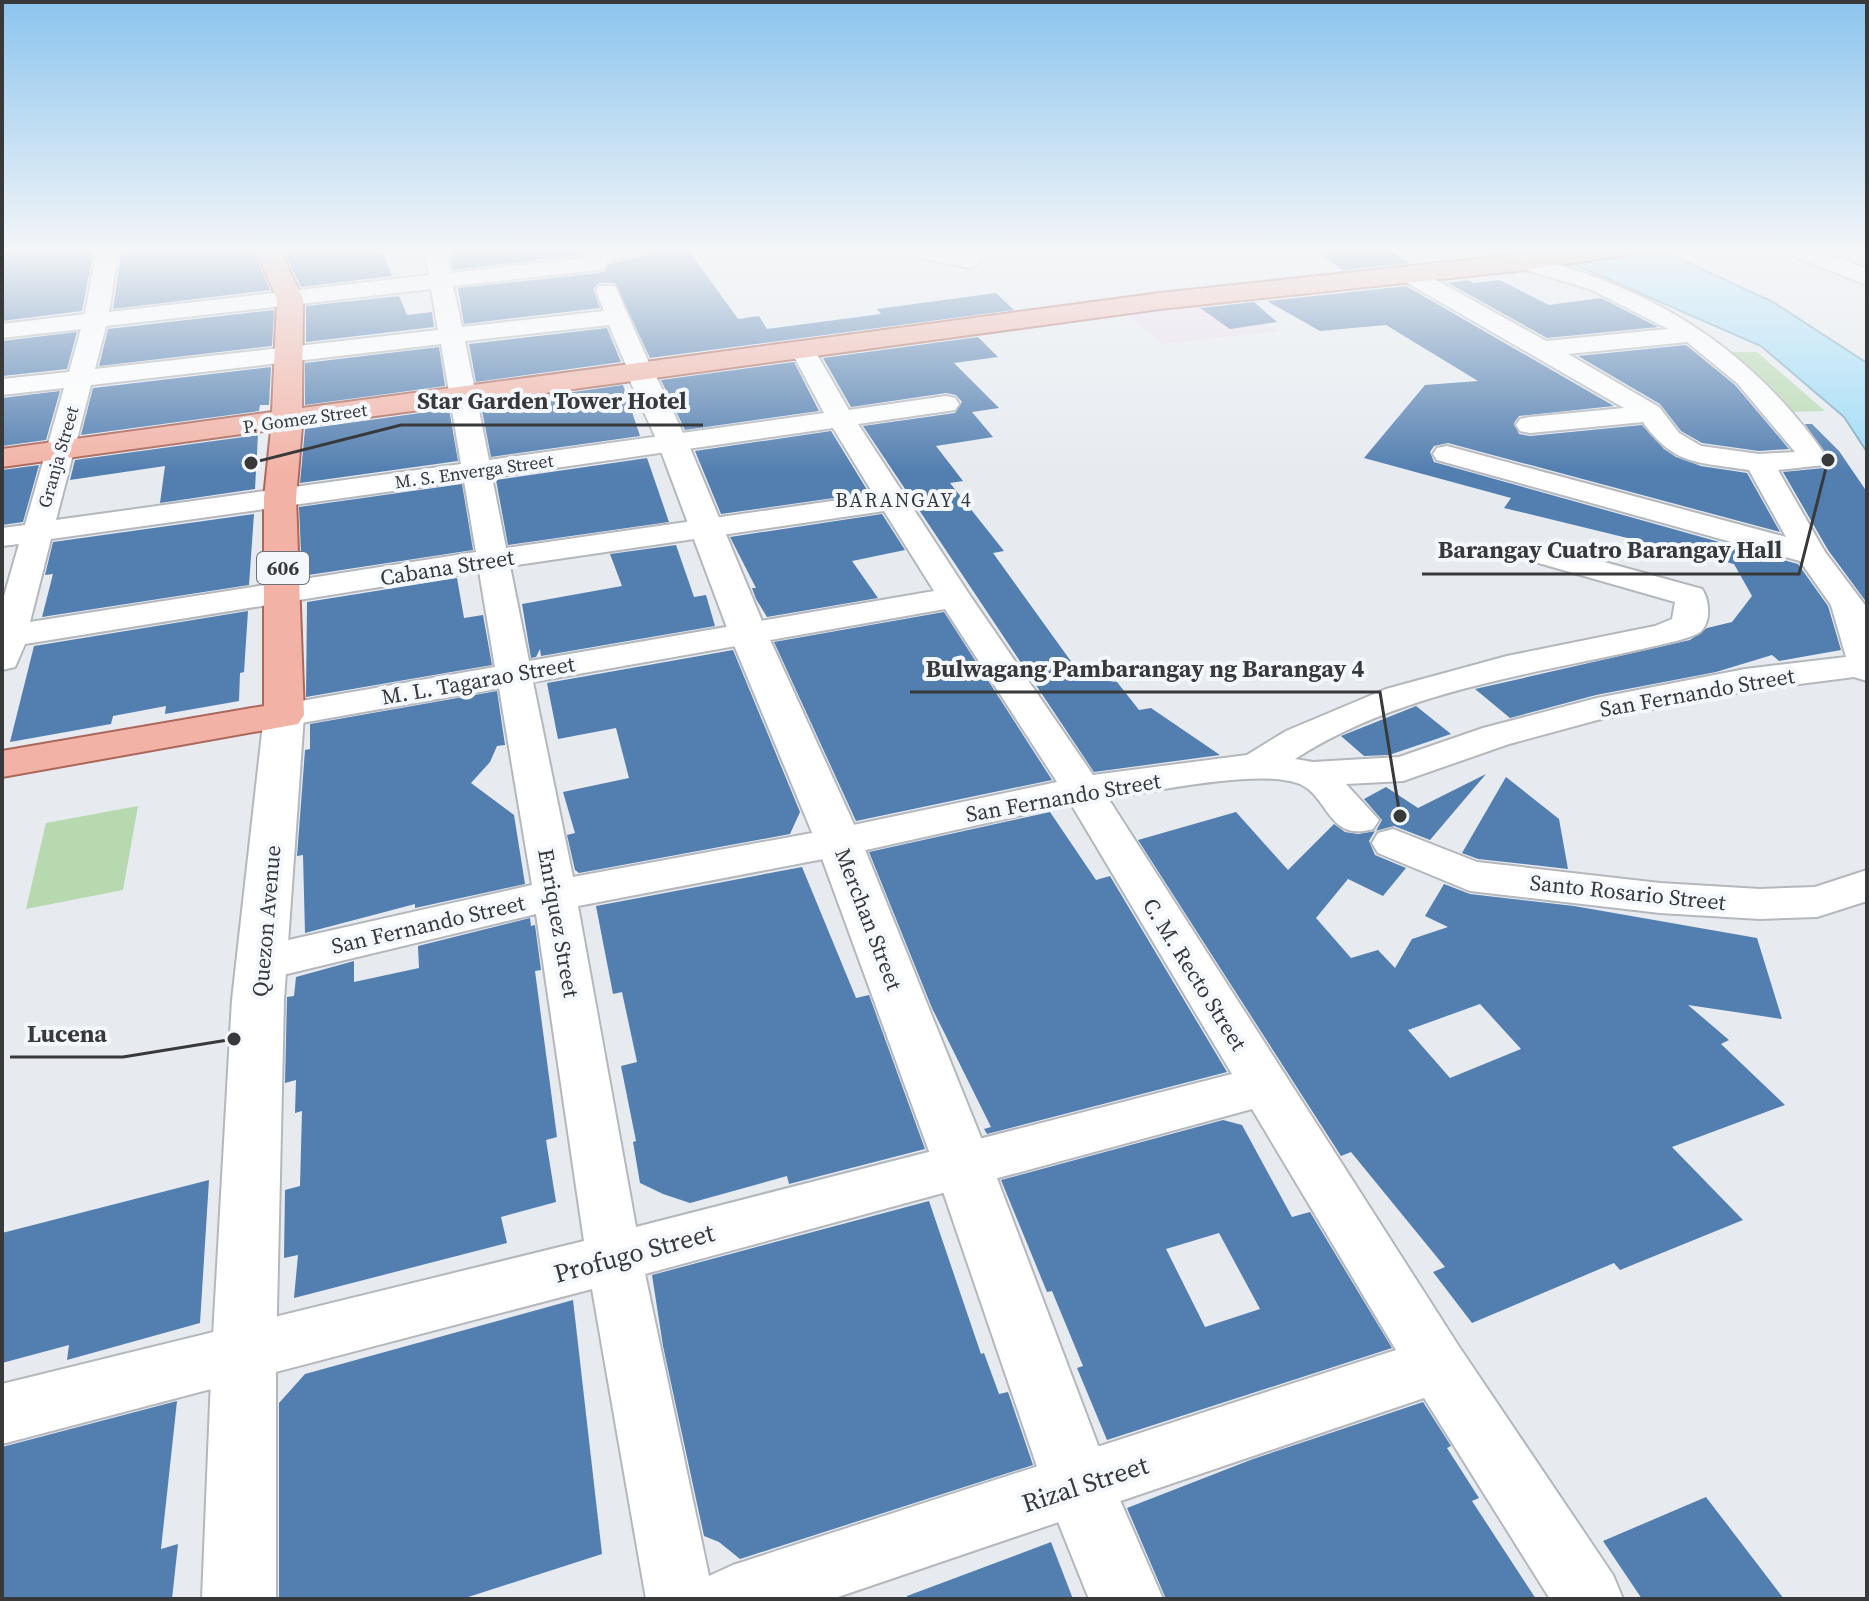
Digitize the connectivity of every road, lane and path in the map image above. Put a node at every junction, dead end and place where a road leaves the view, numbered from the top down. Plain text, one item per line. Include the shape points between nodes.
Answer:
1 (67, 323) edge
2 (95, 323) edge
3 (288, 323) edge
4 (449, 323) edge
5 (566, 323) edge
6 (618, 323) edge
7 (999, 323) edge
8 (1495, 323) edge
9 (1674, 323) edge
10 (2, 331) edge
11 (1694, 334) junction
12 (452, 336) junction
13 (802, 349) junction
14 (1542, 349) junction
15 (286, 355) junction
16 (640, 372) junction
17 (79, 378) junction
18 (2, 387) edge
19 (464, 396) junction
20 (946, 404) dead end
21 (1650, 413) junction
22 (841, 419) junction
23 (287, 421) junction
24 (1530, 425) dead end
25 (673, 443) junction
26 (61, 450) junction
27 (1447, 454) dead end
28 (2, 458) edge
29 (1759, 463) junction
30 (475, 471) junction
31 (280, 498) junction
32 (893, 501) junction
33 (706, 529) junction
34 (36, 532) junction
35 (2, 537) edge
36 (1539, 553) dead end
37 (1811, 554) junction
38 (494, 559) junction
39 (284, 592) junction
40 (954, 597) junction
41 (748, 633) junction
42 (5, 645) edge
43 (1866, 667) edge
44 (513, 673) junction
45 (284, 715) junction
46 (2, 764) edge
47 (1257, 766) junction
48 (1313, 774) junction
49 (1082, 789) junction
50 (839, 842) junction
51 (1867, 885) edge
52 (555, 895) junction
53 (262, 963) junction
54 (1264, 1086) junction
55 (963, 1165) junction
56 (614, 1258) junction
57 (244, 1354) junction
58 (1437, 1365) junction
59 (2, 1414) edge
60 (1079, 1487) junction
61 (239, 1599) edge
62 (680, 1599) edge
63 (733, 1599) edge
64 (1126, 1599) edge
65 (1589, 1599) edge

1 - 10 street
2 - 17 street, Granja Street
3 - 15 main road, Quezon Avenue
4 - 12 street, Enriquez Street
5 - 12 street
6 - 16 street, Merchan Street
7 - 13 main road, P. Gomez Street
8 - 14 street
9 - 11 street
11 - 14 street
11 - 29 street via 1742,372 1814,459
12 - 15 street
12 - 19 street, Enriquez Street
13 - 16 main road, P. Gomez Street
13 - 22 street, C. M. Recto Street
14 - 21 street
15 - 17 street
15 - 23 main road, Quezon Avenue
16 - 19 main road, P. Gomez Street
16 - 25 main road, Merchan Street
17 - 18 street
17 - 26 street, Granja Street
19 - 23 main road, P. Gomez Street
19 - 30 street, Enriquez Street
20 - 22 street, M. S. Enverga Street
21 - 24 street
21 - 29 street via 1669,439 1693,453
22 - 25 street, M. S. Enverga Street
22 - 32 street, C. M. Recto Street
23 - 26 main road, P. Gomez Street
23 - 31 main road, Quezon Avenue / 606
25 - 30 street, M. S. Enverga Street
25 - 33 main road, Merchan Street
26 - 28 main road, P. Gomez Street
26 - 34 street, Granja Street
27 - 37 street
29 - 37 street
30 - 31 street, M. S. Enverga Street
30 - 38 street, Enriquez Street
31 - 34 street, M. S. Enverga Street
31 - 39 main road, Quezon Avenue / 606
32 - 33 street, Cabana Street
32 - 40 street, C. M. Recto Street
33 - 38 street, Cabana Street
33 - 41 main road, Merchan Street
34 - 35 street, M. S. Enverga Street
34 - 42 street, Granja Street
36 - 47 street via 1690,596 1688,625 1415,692 1282,748
37 - 43 street via 1848,605
38 - 39 street, Cabana Street
38 - 44 street, Enriquez Street
39 - 42 street, Cabana Street
39 - 45 main road, Quezon Avenue / 606
40 - 41 street, M. L. Tagarao Street
40 - 49 street, C. M. Recto Street
41 - 44 street, M. L. Tagarao Street
41 - 50 main road, Merchan Street
43 - 48 street, San Fernando Street via 1745,680 1597,709 1496,736 1403,769
44 - 45 street, M. L. Tagarao Street
44 - 52 street, Enriquez Street
45 - 46 main road, M. L. Tagarao Street
45 - 53 main road, Quezon Avenue
47 - 48 street, San Fernando Street
47 - 49 street, San Fernando Street
48 - 51 street, Santo Rosario Street via 1376,832 1470,876 1760,904 1817,902
49 - 50 street, San Fernando Street
49 - 54 street, C. M. Recto Street
50 - 52 street, San Fernando Street
50 - 55 main road, Merchan Street
52 - 53 street, San Fernando Street
52 - 56 street, Enriquez Street
53 - 57 main road, Quezon Avenue
54 - 55 street, Profugo Street
54 - 58 street, C. M. Recto Street
55 - 56 street, Profugo Street
55 - 60 main road, Merchan Street
56 - 57 street, Profugo Street
56 - 62 street, Enriquez Street
57 - 59 street, Profugo Street
57 - 61 main road, Quezon Avenue
58 - 60 street, Rizal Street
58 - 65 street, C. M. Recto Street
60 - 63 street, Rizal Street
60 - 64 main road, Merchan Street

